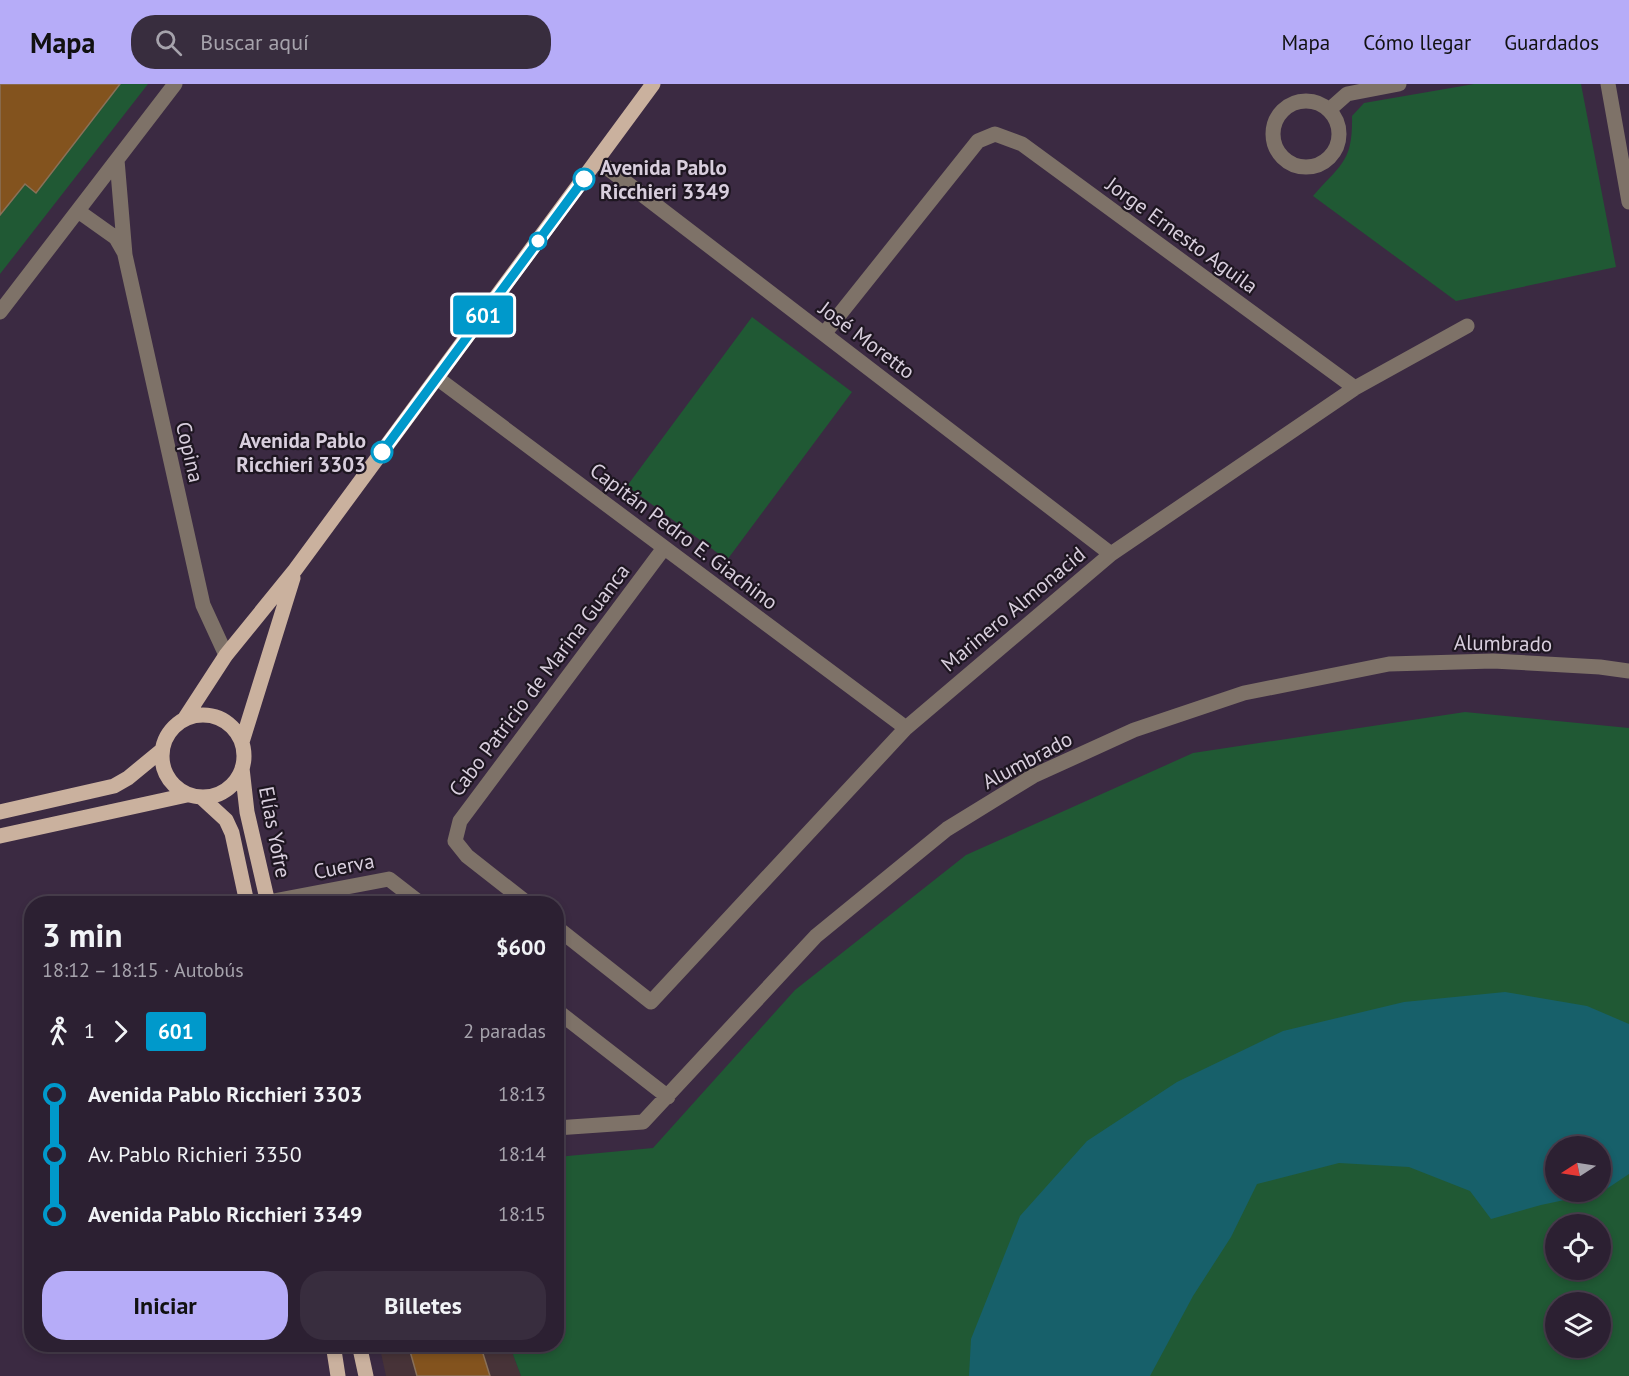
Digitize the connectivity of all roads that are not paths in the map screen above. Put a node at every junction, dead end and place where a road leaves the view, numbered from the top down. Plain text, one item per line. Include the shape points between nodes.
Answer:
1 (175, 84) edge
2 (653, 84) edge
3 (1399, 84) edge
4 (1608, 84) edge
5 (1329, 110) junction
6 (117, 160) junction
7 (597, 160) junction
8 (1629, 202) edge
9 (78, 211) junction
10 (125, 255) junction
11 (0, 312) edge
12 (1467, 326) dead end
13 (824, 334) junction
14 (437, 378) junction
15 (1355, 388) junction
16 (664, 548) junction
17 (1111, 554) junction
18 (295, 570) junction
19 (226, 655) junction
20 (1629, 671) edge
21 (185, 718) junction
22 (906, 728) junction
23 (242, 742) junction
24 (162, 750) junction
25 (242, 768) junction
26 (194, 796) junction
27 (0, 812) edge
28 (0, 836) edge
29 (246, 896) edge
30 (267, 896) edge
31 (300, 896) edge
32 (411, 896) edge
33 (517, 896) edge
34 (564, 933) edge
35 (564, 1016) edge
36 (668, 1097) junction
37 (564, 1127) edge
38 (334, 1352) edge
39 (361, 1352) edge
40 (338, 1376) edge
41 (366, 1376) edge

1 - 6 street
2 - 7 main road
3 - 5 street via 1347,94
4 - 8 street
5 - 5 street via 1339,129 1335,150 1319,164 1297,165 1287,160 1275,143 1274,132 1281,112 1299,101 1310,101
6 - 9 street
6 - 10 street, Copina
7 - 13 street, José Moretto
7 - 14 main road
9 - 10 street, Copina via 116,238
9 - 11 street
10 - 19 street, Copina via 203,604
12 - 15 street, Marinero Almonacid
13 - 15 street, Jorge Ernesto Aguila via 978,141 995,134 1022,144
13 - 17 street, José Moretto
14 - 16 street, Capitán Pedro E. Giachino
14 - 18 main road
15 - 17 street, Marinero Almonacid
16 - 22 street, Capitán Pedro E. Giachino
16 - 33 street, Cabo Patricio de Marina Guanca via 460,821 455,841 467,856
17 - 22 street, Marinero Almonacid
18 - 19 main road
18 - 23 main road
19 - 21 main road
20 - 36 street, Alumbrado via 1493,661 1389,664 1244,693 1134,730 1033,776 947,829 816,936
21 - 23 main road via 212,715 235,730
21 - 24 main road via 166,737
22 - 34 street, Marinero Almonacid via 651,1002
23 - 25 main road
24 - 26 main road via 167,777 176,788
24 - 27 main road via 114,786
25 - 26 main road via 227,790 215,796
25 - 30 main road, Elías Yofre via 247,812
26 - 28 main road
26 - 29 main road, Elías Yofre via 226,820
31 - 32 street, Cuerva via 389,879
35 - 36 street
36 - 37 street, Alumbrado via 643,1122
38 - 40 main road
39 - 41 main road

